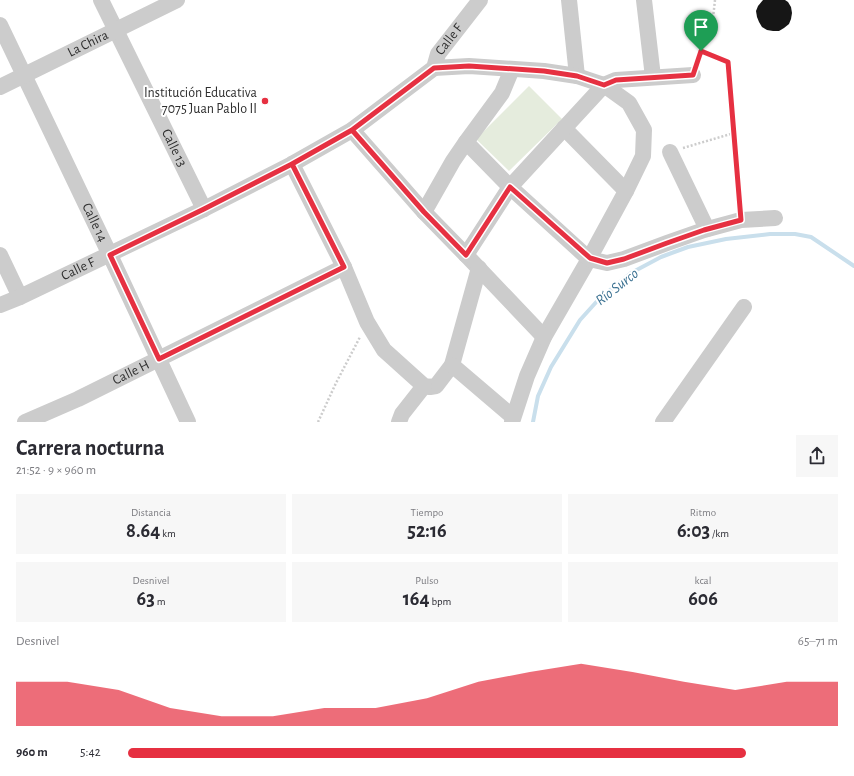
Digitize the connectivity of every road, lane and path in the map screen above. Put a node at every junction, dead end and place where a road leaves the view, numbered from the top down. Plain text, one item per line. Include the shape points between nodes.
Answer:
1 (101, 0) edge
2 (177, 0) edge
3 (480, 0) edge
4 (569, 0) edge
5 (644, 0) edge
6 (715, 0) edge
7 (0, 25) edge
8 (116, 30) junction
9 (701, 51) junction
10 (434, 68) junction
11 (512, 69) junction
12 (24, 75) junction
13 (693, 75) joint
14 (577, 76) junction
15 (653, 78) junction
16 (604, 85) junction
17 (0, 87) edge
18 (564, 128) junction
19 (352, 130) junction
20 (734, 133) junction
21 (466, 142) junction
22 (670, 152) joint
23 (292, 164) junction
24 (510, 187) junction
25 (626, 191) junction
26 (204, 209) junction
27 (424, 212) junction
28 (775, 218) dead end
29 (741, 220) junction
30 (707, 229) junction
31 (0, 255) edge
32 (110, 255) junction
33 (466, 255) junction
34 (590, 258) junction
35 (344, 267) junction
36 (479, 268) junction
37 (20, 297) junction
38 (0, 305) edge
39 (744, 307) dead end
40 (367, 322) junction
41 (544, 337) junction
42 (159, 359) junction
43 (452, 365) junction
44 (424, 386) junction
45 (512, 419) edge
46 (25, 422) edge
47 (188, 422) edge
48 (318, 422) edge
49 (399, 422) edge
50 (663, 422) edge

1 - 8 street, Calle 13
2 - 8 street, La Chira
3 - 10 street, Calle F via 438,54
4 - 14 street
5 - 15 street
6 - 9 path via 713,18
7 - 12 street, Calle 14
8 - 12 street, La Chira
8 - 26 street, Calle 13
9 - 13 path
9 - 20 path via 728,62
10 - 11 street via 469,66
10 - 19 street, Calle F
11 - 14 street
11 - 21 street via 502,93
12 - 17 street, La Chira
12 - 32 street, Calle 14
13 - 15 street
14 - 16 street
15 - 16 street via 616,80
16 - 18 street
16 - 25 street via 629,104 644,130 643,156
18 - 24 street
18 - 25 street
19 - 23 street, Calle F
19 - 27 street
20 - 22 path
20 - 29 path
21 - 24 street
21 - 27 street
22 - 30 street
23 - 26 street, Calle F
23 - 35 street
24 - 33 street
24 - 34 street
25 - 34 street
26 - 32 street, Calle F
27 - 33 street
28 - 29 street
29 - 30 street
30 - 34 street via 624,259 607,263
31 - 37 street
32 - 37 street, Calle F
32 - 42 street, Calle 14
33 - 36 street
34 - 41 street
35 - 40 street
35 - 42 street, Calle H
36 - 41 street
36 - 43 street
37 - 38 street, Calle F
39 - 50 street
40 - 44 street via 384,350
40 - 48 path
41 - 45 street
42 - 46 street, Calle H
42 - 47 street, Calle 14
43 - 44 street via 436,386
43 - 45 street
44 - 49 street via 402,414

